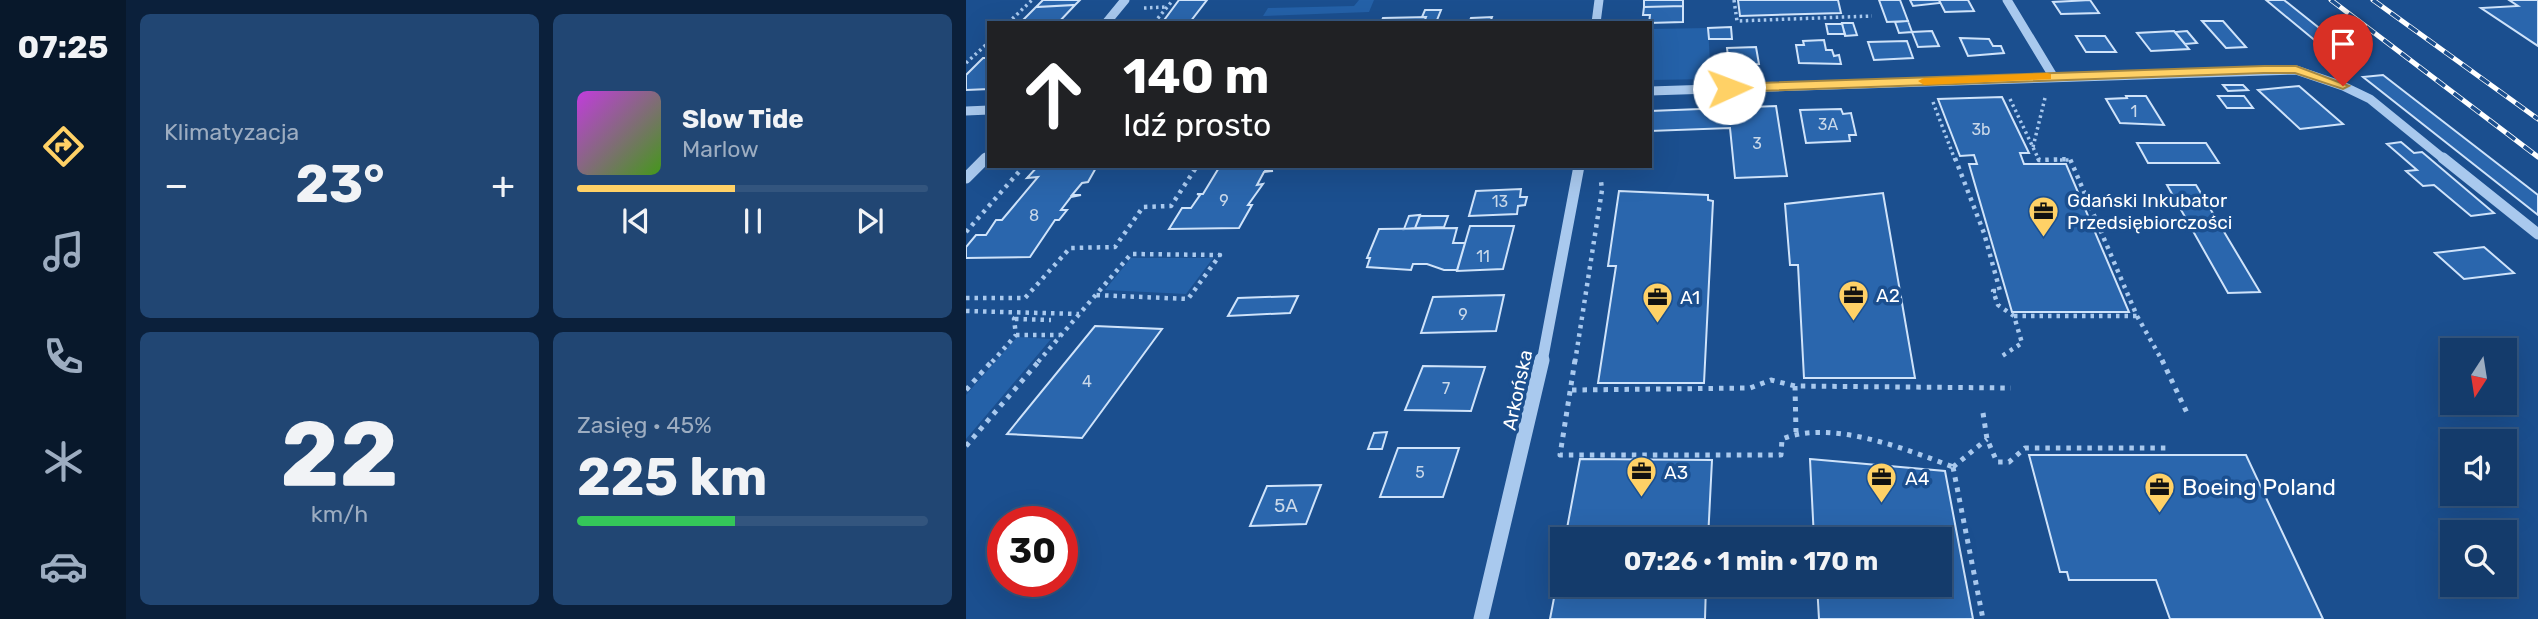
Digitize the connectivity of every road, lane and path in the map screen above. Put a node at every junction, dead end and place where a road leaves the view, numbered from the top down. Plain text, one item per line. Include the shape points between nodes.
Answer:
1 (1032, 0) edge
2 (1125, 0) edge
3 (1173, 0) edge
4 (1599, 0) edge
5 (1734, 0) edge
6 (2007, 0) edge
7 (1167, 7) junction
8 (1140, 8) dead end
9 (1872, 16) dead end
10 (1010, 21) edge
11 (1108, 21) edge
12 (1156, 21) edge
13 (1597, 21) edge
14 (987, 44) edge
15 (966, 64) edge
16 (2053, 76) junction
17 (1652, 91) edge
18 (2043, 94) dead end
19 (2008, 95) dead end
20 (1932, 98) dead end
21 (987, 110) edge
22 (966, 111) edge
23 (2032, 147) junction
24 (987, 157) edge
25 (1022, 168) edge
26 (1196, 168) edge
27 (1579, 168) edge
28 (966, 178) edge
29 (1602, 190) dead end
30 (966, 232) edge
31 (2538, 234) edge
32 (1096, 295) junction
33 (966, 298) edge
34 (966, 311) edge
35 (1018, 313) junction
36 (1080, 314) junction
37 (2014, 316) junction
38 (2137, 316) junction
39 (1014, 319) junction
40 (1051, 320) dead end
41 (1016, 335) junction
42 (1061, 335) junction
43 (2002, 356) dead end
44 (1795, 386) junction
45 (2011, 388) dead end
46 (966, 390) edge
47 (1572, 390) junction
48 (1983, 413) dead end
49 (2188, 415) dead end
50 (1796, 432) junction
51 (1987, 439) junction
52 (966, 446) edge
53 (2165, 448) dead end
54 (1953, 467) junction
55 (1481, 619) edge
56 (1983, 619) edge

1 - 10 path
2 - 11 street
3 - 7 path
4 - 13 street
5 - 9 path via 1737,21
6 - 16 street
7 - 8 path
7 - 12 path
14 - 15 path
16 - 17 street
16 - 31 street via 2296,70 2370,99
18 - 23 path via 2046,100
19 - 23 path
20 - 37 path via 1983,233 2000,291 1993,291 1998,305
21 - 22 street
23 - 38 path via 2039,160 2070,159
24 - 28 street
25 - 30 path
26 - 33 path via 1171,206 1143,207 1115,247 1070,248 1026,298
27 - 55 street, Arkońska via 1532,412
29 - 47 path
32 - 32 path via 1131,254 1220,256 1188,299
32 - 36 path
34 - 35 path
35 - 36 path
35 - 39 path
36 - 42 path
37 - 38 path
37 - 43 path via 2022,343
38 - 49 path
39 - 40 path
39 - 41 path
41 - 42 path
41 - 46 path
42 - 52 path
44 - 45 path
44 - 47 path via 1771,380 1750,388
44 - 50 path
47 - 50 path via 1560,455 1781,455 1782,439
48 - 51 path
50 - 54 path via 1863,439
51 - 53 path via 1997,462 2009,462 2025,448
51 - 54 path
54 - 56 path

